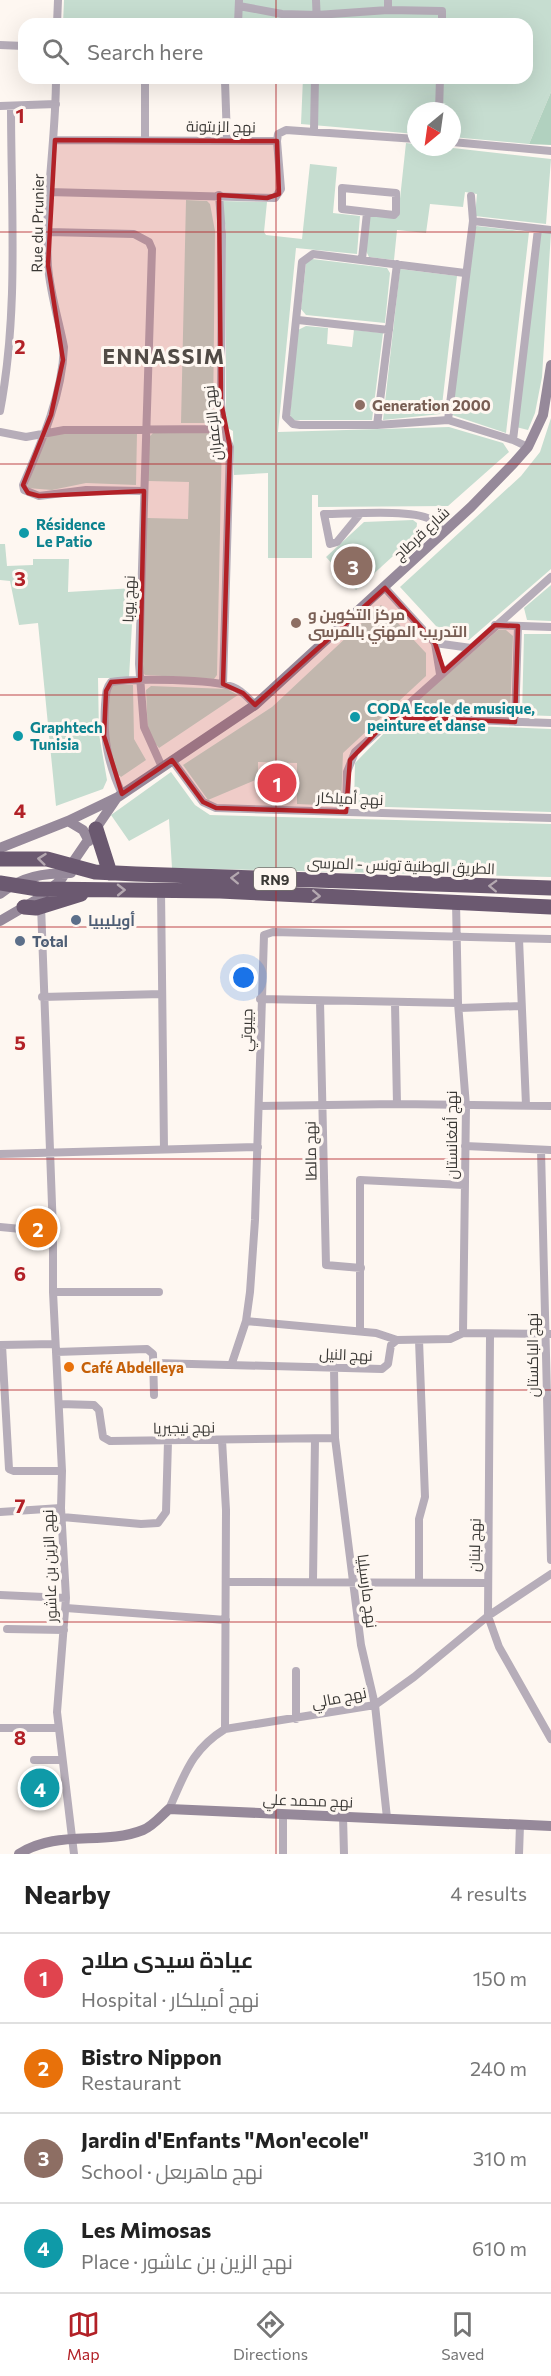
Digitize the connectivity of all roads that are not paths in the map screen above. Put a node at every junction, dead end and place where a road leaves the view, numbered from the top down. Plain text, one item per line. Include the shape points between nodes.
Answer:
1 (58, 0) edge
2 (316, 0) edge
3 (388, 0) edge
4 (239, 3) edge
5 (388, 10) junction
6 (57, 18) edge
7 (238, 18) edge
8 (305, 18) edge
9 (317, 18) edge
10 (331, 18) edge
11 (442, 18) edge
12 (0, 45) edge
13 (18, 46) edge
14 (56, 84) edge
15 (145, 84) edge
16 (225, 84) edge
17 (315, 84) edge
18 (440, 84) edge
19 (439, 102) edge
20 (56, 104) junction
21 (0, 106) edge
22 (11, 106) junction
23 (314, 130) junction
24 (407, 138) edge
25 (227, 139) junction
26 (55, 140) junction
27 (144, 140) junction
28 (277, 141) junction
29 (461, 143) edge
30 (551, 152) edge
31 (48, 192) junction
32 (219, 195) junction
33 (471, 196) dead end
34 (367, 213) junction
35 (473, 221) junction
36 (0, 224) edge
37 (11, 224) junction
38 (538, 229) junction
39 (551, 230) edge
40 (48, 232) junction
41 (362, 259) junction
42 (397, 264) junction
43 (465, 273) junction
44 (298, 320) junction
45 (389, 330) junction
46 (4, 353) edge
47 (551, 365) edge
48 (550, 377) edge
49 (0, 411) edge
50 (448, 420) junction
51 (377, 425) junction
52 (146, 428) junction
53 (223, 429) junction
54 (0, 432) edge
55 (44, 435) junction
56 (513, 440) junction
57 (528, 447) junction
58 (144, 491) junction
59 (360, 514) junction
60 (444, 532) junction
61 (551, 577) edge
62 (385, 588) junction
63 (495, 625) junction
64 (518, 626) junction
65 (551, 627) edge
66 (435, 643) junction
67 (471, 648) junction
68 (440, 674) junction
69 (141, 680) junction
70 (223, 684) junction
71 (255, 705) junction
72 (391, 717) junction
73 (515, 722) junction
74 (551, 723) edge
75 (172, 760) junction
76 (162, 767) junction
77 (120, 795) junction
78 (346, 812) junction
79 (551, 818) edge
80 (68, 821) junction
81 (92, 835) junction
82 (0, 848) edge
83 (0, 859) edge
84 (70, 868) junction
85 (103, 872) junction
86 (4, 887) edge
87 (551, 888) edge
88 (52, 889) junction
89 (92, 891) junction
90 (161, 891) junction
91 (456, 902) junction
92 (40, 905) junction
93 (24, 907) junction
94 (551, 907) edge
95 (0, 921) edge
96 (458, 937) junction
97 (519, 939) junction
98 (551, 939) edge
99 (162, 994) junction
100 (42, 997) junction
101 (260, 999) junction
102 (320, 1000) junction
103 (395, 1003) junction
104 (459, 1005) junction
105 (521, 1006) junction
106 (397, 1104) junction
107 (526, 1105) junction
108 (259, 1106) junction
109 (322, 1106) junction
110 (466, 1106) junction
111 (551, 1107) edge
112 (465, 1146) junction
113 (258, 1148) junction
114 (165, 1149) junction
115 (546, 1150) edge
116 (49, 1153) junction
117 (0, 1154) edge
118 (464, 1185) junction
119 (0, 1227) edge
120 (53, 1232) junction
121 (361, 1268) junction
122 (53, 1292) junction
123 (159, 1292) dead end
124 (246, 1321) junction
125 (360, 1331) junction
126 (464, 1333) junction
127 (549, 1334) edge
128 (490, 1335) junction
129 (397, 1340) junction
130 (419, 1340) junction
131 (1, 1345) edge
132 (56, 1348) junction
133 (155, 1363) junction
134 (232, 1364) junction
135 (334, 1367) junction
136 (154, 1395) dead end
137 (60, 1404) junction
138 (335, 1438) junction
139 (315, 1439) junction
140 (222, 1440) junction
141 (168, 1441) junction
142 (62, 1471) junction
143 (549, 1471) edge
144 (0, 1512) edge
145 (61, 1513) junction
146 (551, 1560) edge
147 (551, 1574) edge
148 (313, 1580) junction
149 (227, 1582) junction
150 (353, 1582) junction
151 (418, 1582) junction
152 (487, 1583) junction
153 (0, 1595) edge
154 (66, 1598) junction
155 (66, 1608) junction
156 (488, 1616) junction
157 (225, 1620) junction
158 (7, 1629) dead end
159 (64, 1630) junction
160 (296, 1671) dead end
161 (375, 1705) junction
162 (296, 1719) junction
163 (0, 1728) edge
164 (58, 1728) junction
165 (225, 1729) junction
166 (551, 1739) edge
167 (34, 1760) dead end
168 (62, 1760) junction
169 (169, 1809) junction
170 (283, 1814) junction
171 (343, 1816) junction
172 (387, 1818) junction
173 (520, 1825) junction
174 (551, 1826) edge
175 (73, 1838) junction
176 (19, 1854) edge
177 (74, 1854) edge
178 (283, 1854) edge
179 (344, 1854) edge
180 (519, 1854) edge

1 - 6 street
2 - 9 street
3 - 5 street
4 - 7 street
4 - 8 street
5 - 10 street
5 - 11 street via 442,11
12 - 13 street
14 - 20 street, Rue du Prunier
15 - 27 street
16 - 25 street
17 - 23 street
18 - 19 street
20 - 22 street
20 - 26 street, Rue du Prunier
21 - 22 street
22 - 37 street
23 - 24 street, نهج الزيتونة
23 - 28 street, نهج الزيتونة via 281,130
25 - 27 street, نهج الزيتونة
25 - 28 street, نهج الزيتونة
26 - 27 street, نهج الزيتونة
26 - 31 street, Rue du Prunier
28 - 32 street via 279,194 267,198
29 - 30 street
31 - 32 street
31 - 40 street, Rue du Prunier
32 - 53 street, نهج الزعفران
33 - 35 street
34 - 34 street via 395,215 398,194 342,188 342,208
34 - 41 street
35 - 38 street
35 - 43 street
36 - 37 street
37 - 46 street
38 - 39 street
38 - 56 street
40 - 52 street, نهج يوبا via 134,234 149,242 152,249
40 - 55 street, Rue du Prunier via 49,278 64,347 61,376
41 - 42 street
41 - 44 street via 312,254 303,262
42 - 43 street
42 - 45 street
43 - 50 street
44 - 45 street
44 - 51 street via 286,408 289,422
45 - 51 street
46 - 49 street
47 - 48 street, شارع قرطاج
48 - 57 street, شارع قرطاج via 543,415
50 - 51 street
50 - 56 street
52 - 53 street
52 - 55 street via 64,430
52 - 58 street, نهج يوبا
53 - 70 street, نهج الزعفران via 230,447
54 - 55 street via 26,437
55 - 58 street, Rue du Prunier via 23,485 27,494
56 - 57 street
57 - 60 street, شارع قرطاج
58 - 69 street, نهج يوبا
59 - 59 street via 337,542 330,544 324,514
59 - 60 street via 414,515 430,520
60 - 62 street, شارع قرطاج
61 - 63 street
62 - 66 street
62 - 71 street, شارع قرطاج
63 - 64 street
63 - 67 street
64 - 65 street
64 - 73 street
66 - 67 street
66 - 68 street
67 - 68 street
68 - 72 street
69 - 70 street
69 - 76 street, نهج يوبا via 144,727
69 - 77 street via 111,682 106,691 104,736
70 - 71 street via 243,693
71 - 75 street, شارع قرطاج
72 - 73 street
72 - 78 street via 351,760
73 - 74 street
75 - 76 street, شارع قرطاج
75 - 78 street, نهج أميلكار via 202,802 211,807
76 - 77 street, شارع قرطاج
77 - 80 street
77 - 81 street
78 - 79 street, نهج أميلكار
80 - 81 street
80 - 82 street
81 - 84 street
81 - 85 highway
84 -> 83 highway, الطريق الوطنية تونس - المرسى / RN9 via 37,858
84 - 85 highway, الطريق الوطنية تونس - المرسى / RN9
84 - 86 street
84 - 88 street
87 -> 85 highway, الطريق الوطنية تونس - المرسى / RN9
86 - 88 highway, RN9
88 - 89 highway, RN9
88 - 93 street
89 -> 90 highway, RN9
89 - 92 highway
90 -> 91 highway, RN9
90 - 99 street
91 - 94 highway, RN9
91 - 96 street, نهج أفغانستان
92 - 93 highway
92 - 100 street, نهج الزين بن عاشور
93 - 95 street
96 - 97 street, جيبوتي
96 - 101 street, جيبوتي via 268,933 262,939
96 - 104 street, نهج أفغانستان
97 - 98 street, جيبوتي
97 - 105 street
99 - 100 street
99 - 114 street
100 - 116 street, نهج الزين بن عاشور
101 - 102 street
101 - 108 street, جيبوتي
102 - 103 street
102 - 109 street, نهج مالطا
103 - 104 street
103 - 106 street
104 - 105 street
104 - 110 street, نهج أفغانستان
105 - 107 street
106 - 109 street
106 - 110 street
107 - 110 street
107 - 111 street
108 - 109 street
108 - 113 street, جيبوتي
109 - 121 street, نهج مالطا via 326,1265
110 - 112 street, نهج أفغانستان
112 - 115 street
112 - 118 street, نهج أفغانستان
113 - 114 street
113 - 124 street, جيبوتي
114 - 116 street
115 - 127 street, نهج الباكستان
116 - 117 street
116 - 120 street, نهج الزين بن عاشور
118 - 121 street via 361,1178
118 - 126 street, نهج أفغانستان
119 - 120 street
120 - 122 street, نهج الزين بن عاشور
121 - 125 street
122 - 123 street
122 - 132 street, نهج الزين بن عاشور
124 - 125 street
124 - 134 street, جيبوتي
125 - 129 street
126 - 128 street
126 - 130 street via 450,1339
127 - 128 street
127 - 143 street, نهج الباكستان
128 - 152 street, نهج لبنان
129 - 130 street
129 - 135 street, نهج النيل via 391,1345 388,1364 382,1369
130 - 151 street via 426,1497 419,1518
131 - 132 street
131 - 142 street via 9,1468
132 - 133 street via 147,1349
132 - 137 street, نهج الزين بن عاشور
133 - 134 street, نهج النيل
133 - 136 street
134 - 135 street, نهج النيل
135 - 138 street, نهج مارسيليا
137 - 141 street, نهج نيجيريا via 94,1405 107,1440
137 - 142 street, نهج الزين بن عاشور
138 - 139 street, نهج نيجيريا
138 - 150 street, نهج مارسيليا
139 - 140 street, نهج نيجيريا
139 - 148 street
140 - 141 street, نهج نيجيريا
140 - 149 street
141 - 145 street via 166,1512 158,1523
142 - 145 street, نهج الزين بن عاشور
143 - 146 street, نهج الباكستان
144 - 145 street
145 - 154 street, نهج الزين بن عاشور
147 - 156 street, نهج مالي
148 - 149 street
148 - 150 street
149 - 157 street
150 - 151 street
150 - 161 street, نهج مارسيليا via 361,1645
151 - 152 street
152 - 156 street, نهج لبنان
153 - 154 street
154 - 155 street, نهج الزين بن عاشور
155 - 157 street
155 - 159 street, نهج الزين بن عاشور
156 - 161 street, نهج مالي
156 - 166 street, نهج لبنان via 499,1647
157 - 165 street
158 - 159 street
159 - 164 street, نهج الزين بن عاشور
160 - 162 street
161 - 162 street, نهج مالي
161 - 172 street, نهج مارسيليا
162 - 165 street, نهج مالي
163 - 164 street
164 - 168 street, نهج الزين بن عاشور
165 - 169 street, نهج مالي via 192,1758
167 - 168 street
168 - 175 street, نهج الزين بن عاشور
169 - 170 street, نهج محمد علي
169 - 175 street via 144,1830
170 - 171 street, نهج محمد علي
170 - 178 street
171 - 172 street, نهج محمد علي
171 - 179 street
172 - 173 street, نهج محمد علي
173 - 174 street, نهج محمد علي
173 - 180 street
175 - 176 street via 42,1842
175 - 177 street, نهج الزين بن عاشور

